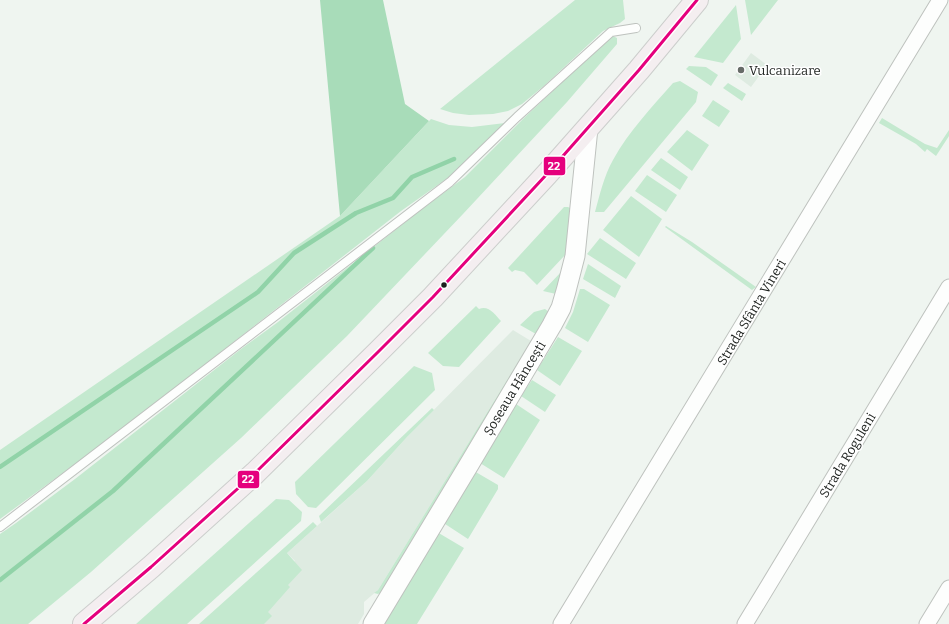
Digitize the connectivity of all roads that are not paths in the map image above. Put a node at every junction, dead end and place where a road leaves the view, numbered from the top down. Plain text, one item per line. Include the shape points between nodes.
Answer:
1 (697, 0) edge
2 (940, 0) edge
3 (636, 28) dead end
4 (588, 128) junction
5 (949, 287) edge
6 (0, 527) edge
7 (949, 588) edge
8 (84, 624) edge
9 (372, 624) edge
10 (561, 624) edge
11 (745, 624) edge
12 (927, 624) edge

1 - 4 highway
2 - 10 street, Strada Sfânta Vineri
3 - 6 lane via 611,32 450,182
4 - 8 highway via 441,289 378,352 255,473
4 - 9 street, Șoseaua Hâncești via 576,256 561,308
5 - 11 street, Strada Roguleni
7 - 12 street

